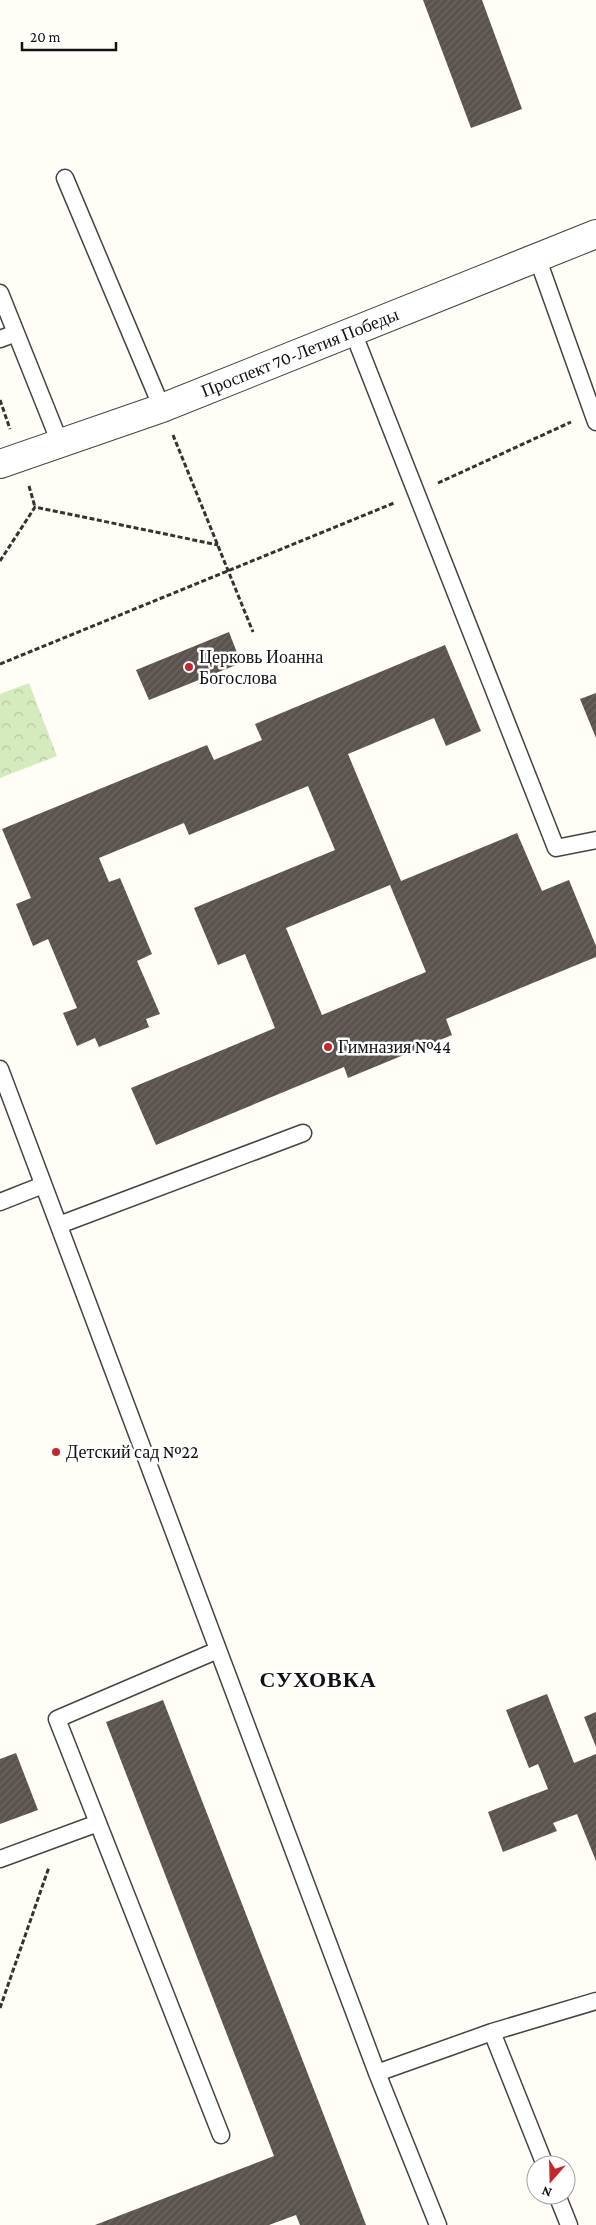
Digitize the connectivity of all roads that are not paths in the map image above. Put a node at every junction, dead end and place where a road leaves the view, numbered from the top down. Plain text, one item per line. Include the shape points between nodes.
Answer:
1 (65, 178) dead end
2 (596, 234) edge
3 (537, 257) junction
4 (0, 293) edge
5 (16, 332) junction
6 (353, 332) junction
7 (0, 339) edge
8 (162, 408) junction
9 (594, 417) edge
10 (60, 443) junction
11 (0, 464) edge
12 (596, 840) edge
13 (0, 1069) edge
14 (303, 1133) dead end
15 (44, 1185) junction
16 (0, 1202) edge
17 (58, 1226) junction
18 (218, 1650) junction
19 (98, 1823) junction
20 (0, 1859) edge
21 (596, 2001) edge
22 (492, 2032) junction
23 (377, 2073) junction
24 (220, 2134) dead end
25 (541, 2155) edge
26 (561, 2205) edge
27 (438, 2225) edge
28 (569, 2225) edge

1 - 8 lane
2 - 3 street, Проспект 70-Летия Победы
3 - 6 street, Проспект 70-Летия Победы
3 - 9 lane
4 - 5 lane
5 - 7 lane
5 - 10 lane
6 - 8 street, Проспект 70-Летия Победы
6 - 12 lane via 556,848
8 - 10 street, Проспект 70-Летия Победы
10 - 11 street, Проспект 70-Летия Победы
13 - 15 lane
14 - 17 lane
15 - 16 lane
15 - 17 lane
17 - 18 lane
18 - 19 lane via 57,1719
18 - 23 lane
19 - 20 lane
19 - 24 lane
21 - 22 lane
22 - 23 lane
22 - 25 lane
23 - 27 lane
26 - 28 lane

